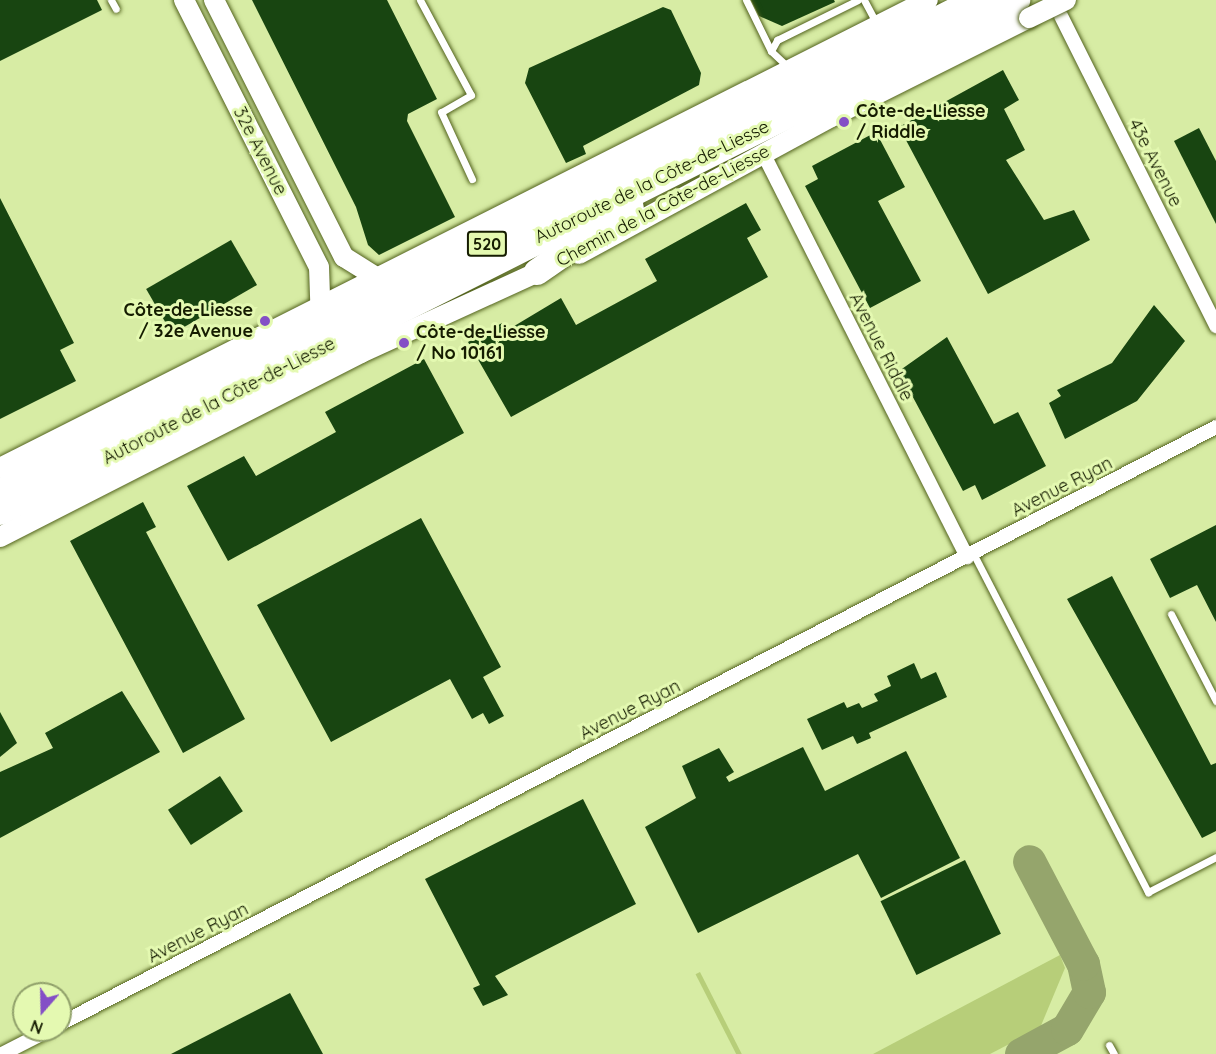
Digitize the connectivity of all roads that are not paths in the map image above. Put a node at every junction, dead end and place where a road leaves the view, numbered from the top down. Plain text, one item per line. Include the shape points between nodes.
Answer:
1 (111, 0) edge
2 (184, 0) edge
3 (214, 0) edge
4 (420, 0) edge
5 (746, 0) edge
6 (864, 0) edge
7 (928, 0) edge
8 (976, 0) edge
9 (853, 1) edge
10 (1064, 8) edge
11 (116, 9) dead end
12 (1023, 9) edge
13 (877, 25) junction
14 (771, 51) junction
15 (789, 69) junction
16 (763, 153) junction
17 (698, 159) junction
18 (472, 178) dead end
19 (537, 272) junction
20 (376, 277) junction
21 (320, 305) junction
22 (1216, 326) edge
23 (1216, 428) edge
24 (0, 468) edge
25 (0, 492) edge
26 (0, 512) edge
27 (0, 537) edge
28 (970, 555) junction
29 (1171, 614) dead end
30 (1216, 701) edge
31 (1216, 857) edge
32 (72, 1018) edge
33 (26, 1042) edge
34 (1109, 1045) dead end
35 (2, 1054) edge
36 (1114, 1054) edge

1 - 11 lane
2 - 21 main road, 32e Avenue via 319,267
3 - 20 main road, 32e Avenue via 344,257
4 - 18 lane via 471,95 441,112
5 - 14 lane
6 - 13 lane
7 - 13 main road
8 - 25 highway, Autoroute de la Côte-de-Liesse / 520
9 - 14 lane via 777,40
10 - 12 main road, Chemin de la Côte-de-Liesse, bridge
10 - 22 street, 43e Avenue
12 - 16 main road, Chemin de la Côte-de-Liesse
12 - 17 highway, Autoroute de la Côte-de-Liesse / 520
13 - 15 main road
14 - 15 lane
15 - 20 main road
16 - 19 main road, Chemin de la Côte-de-Liesse via 625,231
16 - 28 street, Avenue Riddle
17 - 19 highway
17 - 26 highway, Autoroute de la Côte-de-Liesse / 520
19 - 27 main road, Chemin de la Côte-de-Liesse via 361,353
20 - 21 main road
21 - 24 main road
23 - 28 street, Avenue Ryan
28 - 31 lane via 1148,892
28 - 32 street, Avenue Ryan
29 - 30 lane
33 - 35 street
34 - 36 lane

